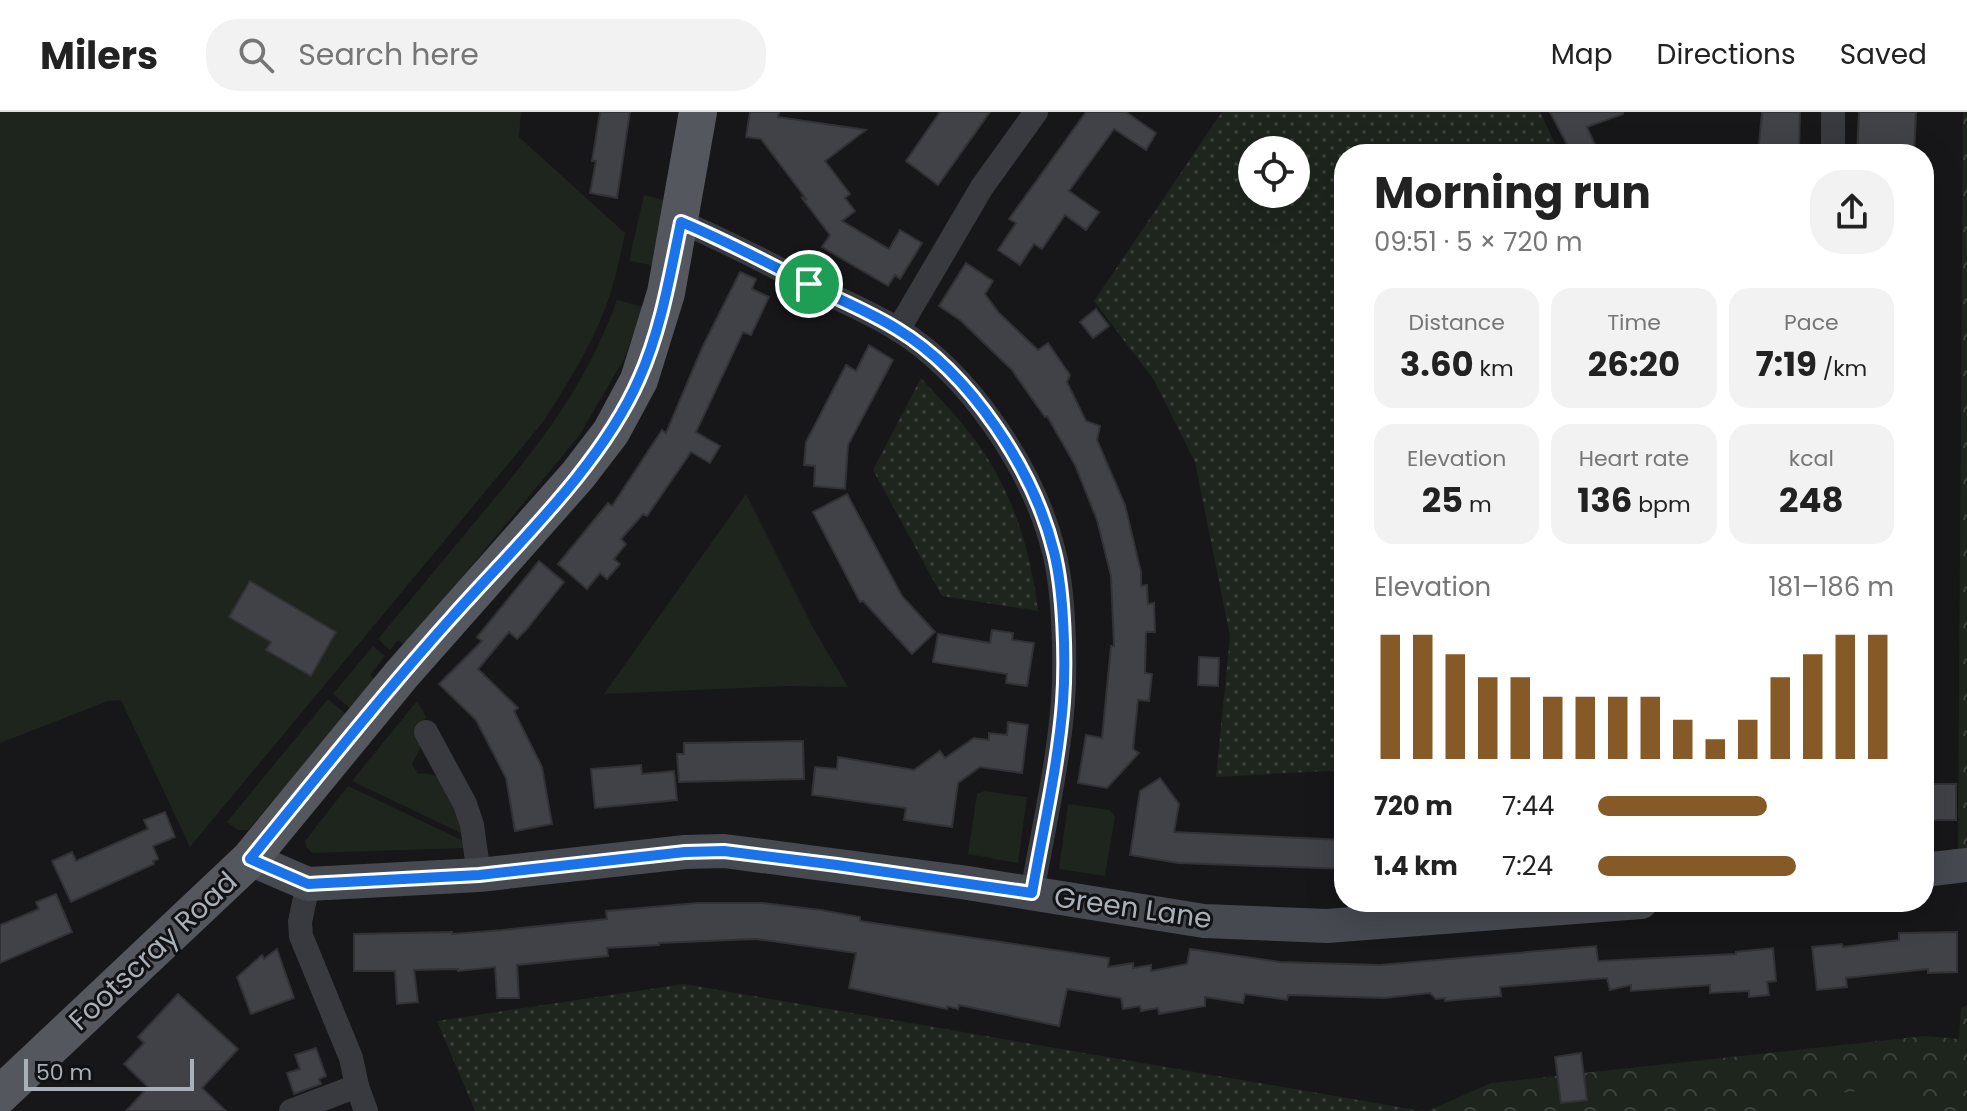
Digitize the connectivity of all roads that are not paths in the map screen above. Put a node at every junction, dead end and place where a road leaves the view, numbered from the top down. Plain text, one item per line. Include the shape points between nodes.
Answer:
1 (698, 112) edge
2 (1036, 112) edge
3 (1833, 112) edge
4 (1833, 144) edge
5 (681, 222) junction
6 (898, 330) junction
7 (426, 732) dead end
8 (250, 859) junction
9 (1963, 866) edge
10 (1934, 869) edge
11 (479, 875) junction
12 (308, 884) junction
13 (1032, 893) junction
14 (1510, 912) edge
15 (357, 1086) junction
16 (0, 1095) edge
17 (291, 1111) edge
18 (366, 1111) edge

1 - 5 main road, Footscray Road
2 - 6 street via 982,187
3 - 4 street
5 - 6 street
5 - 8 main road, Footscray Road via 653,342 611,432
6 - 13 street via 957,380 1000,432 1032,492 1055,552 1063,703
7 - 11 street via 465,804
8 - 12 main road, Green Lane
8 - 16 main road, Footscray Road
9 - 10 main road
11 - 12 main road, Green Lane
11 - 13 main road, Green Lane via 724,851
12 - 15 street via 301,936 351,1058
13 - 14 main road, Green Lane via 1204,921 1327,926
15 - 17 street
15 - 18 street

